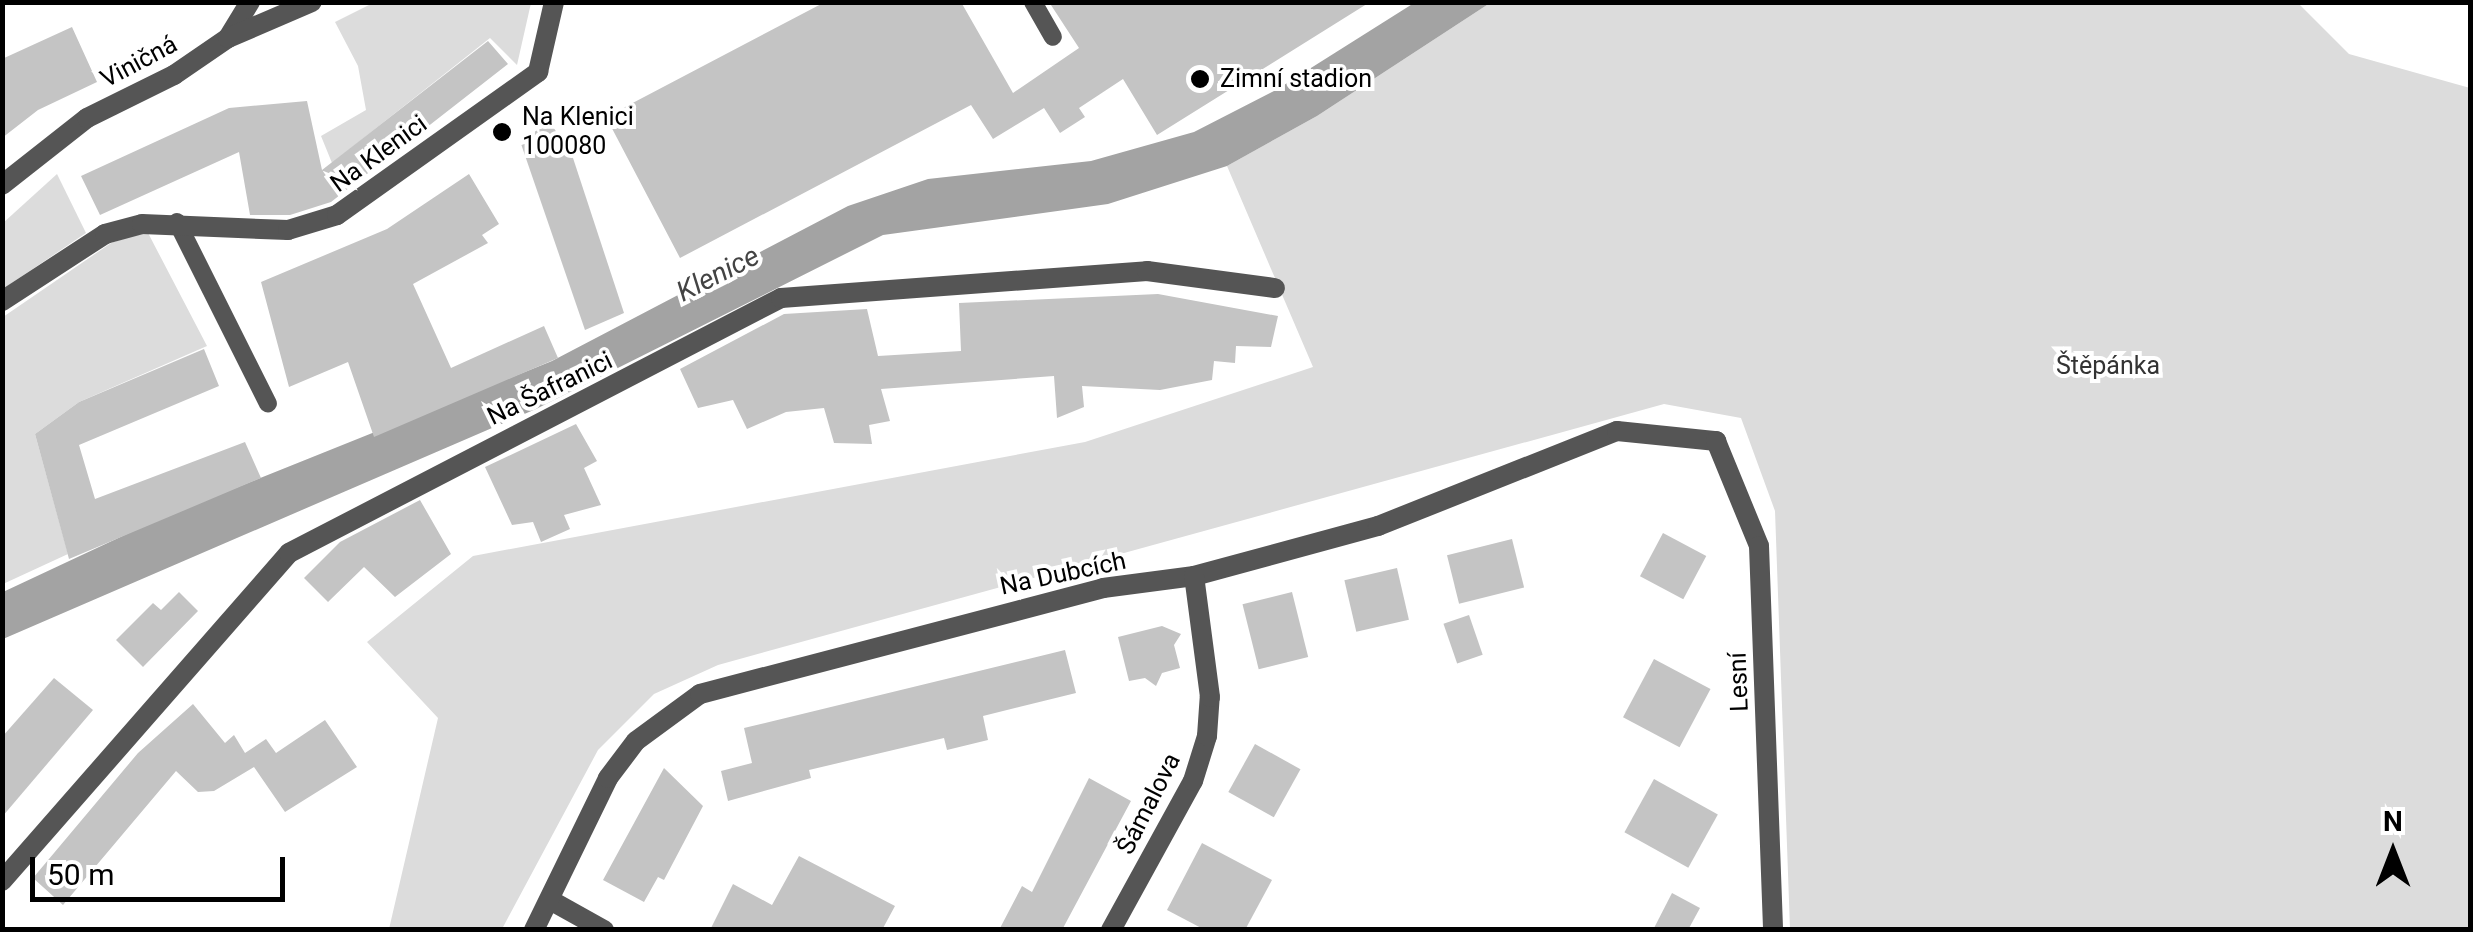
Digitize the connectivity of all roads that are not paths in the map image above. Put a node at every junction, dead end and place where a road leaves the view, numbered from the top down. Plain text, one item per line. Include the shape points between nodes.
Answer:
1 (250, 2) edge
2 (312, 2) edge
3 (554, 2) edge
4 (1032, 2) edge
5 (1053, 37) dead end
6 (228, 38) junction
7 (2, 185) edge
8 (176, 222) junction
9 (1275, 288) dead end
10 (2, 301) edge
11 (268, 404) dead end
12 (1716, 440) joint
13 (1194, 576) junction
14 (2, 881) edge
15 (550, 900) junction
16 (534, 930) edge
17 (604, 930) edge
18 (1112, 930) edge
19 (1773, 930) edge

1 - 6 street
2 - 6 street, Viničná
3 - 8 street, Na Klenici via 538,72 338,215 288,230 229,232
4 - 5 lane
6 - 7 street, Viničná via 174,75 87,118
8 - 10 street, Na Klenici via 106,234
8 - 11 lane
9 - 14 street, Na Šafranici via 1147,271 780,298 289,553
12 - 13 street, Na Dubcích via 1617,431 1378,526
12 - 19 street, Lesní via 1759,546
13 - 15 street, Na Dubcích via 1103,588 700,694 636,741 608,778
13 - 18 street, Šámalova via 1210,697 1207,736 1193,781
15 - 16 street, Na Dubcích
15 - 17 street

